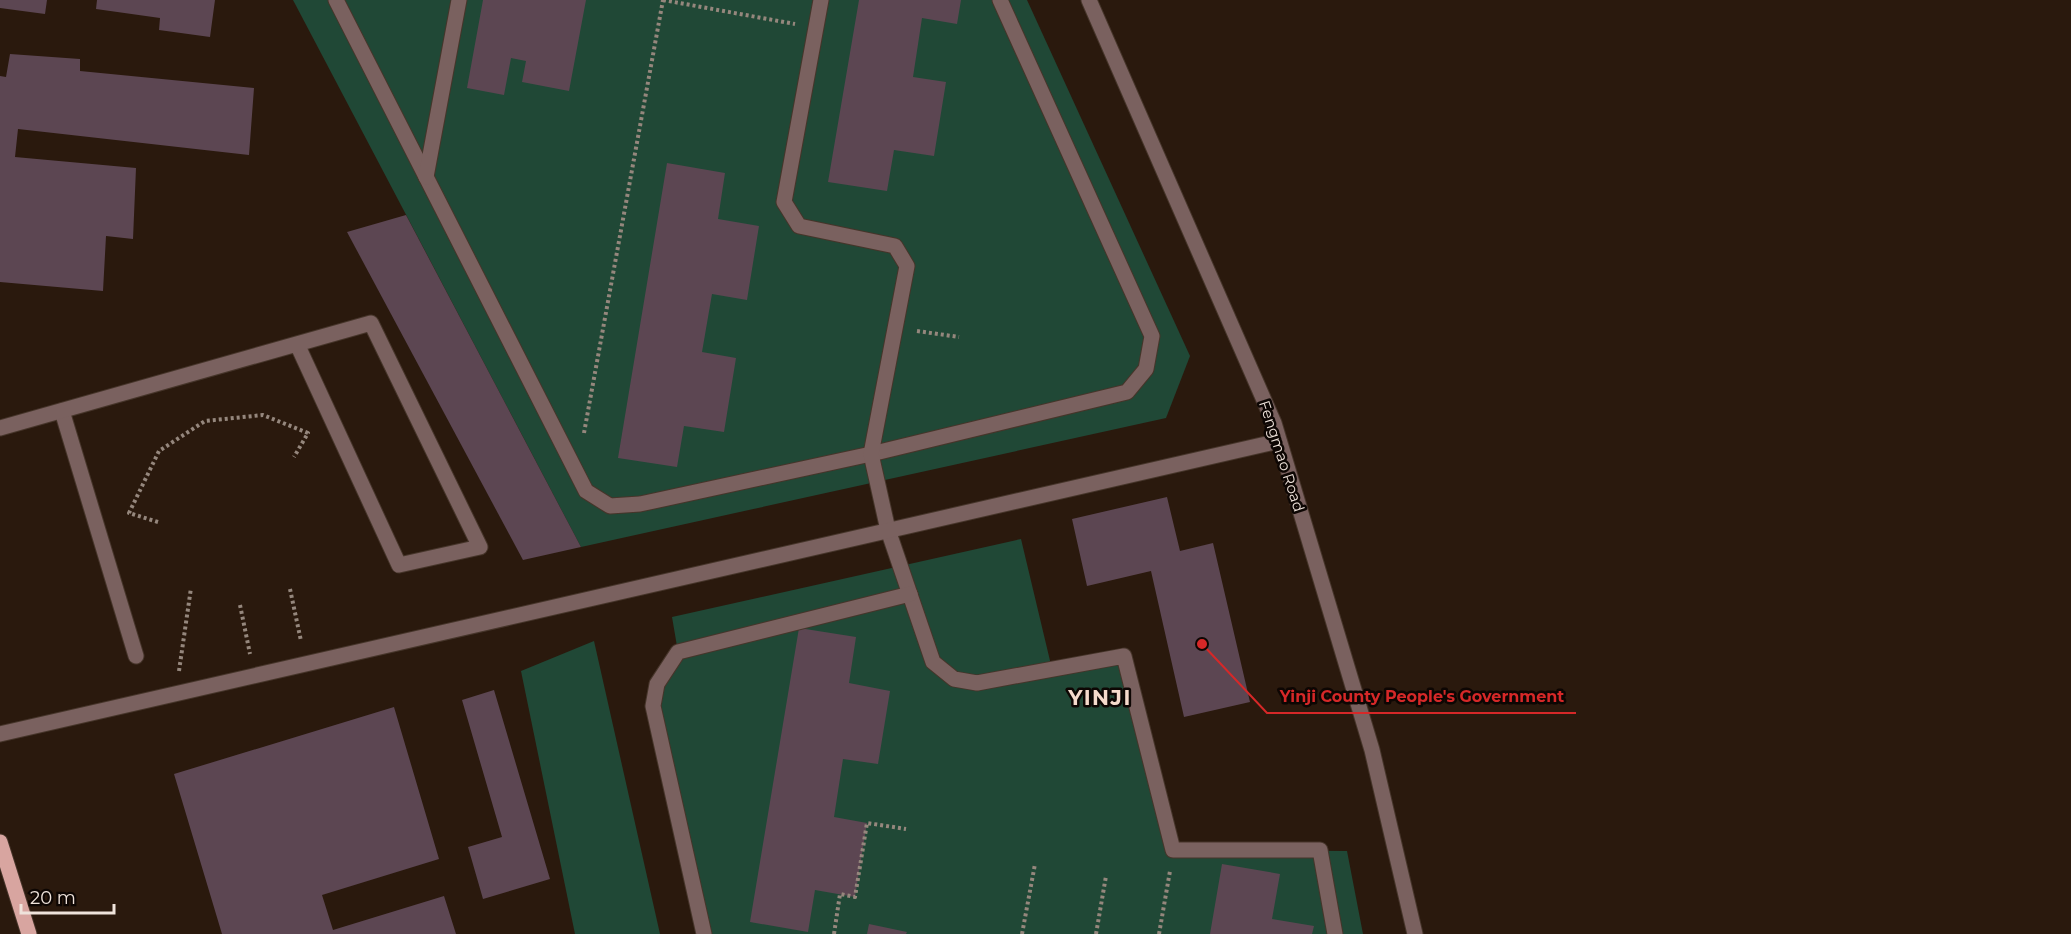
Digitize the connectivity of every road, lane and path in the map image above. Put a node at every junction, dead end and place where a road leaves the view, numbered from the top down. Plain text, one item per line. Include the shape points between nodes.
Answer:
1 (336, 0) edge
2 (459, 0) edge
3 (663, 0) edge
4 (820, 0) edge
5 (1000, 0) edge
6 (1089, 0) edge
7 (815, 28) junction
8 (426, 177) junction
9 (896, 327) junction
10 (959, 337) dead end
11 (297, 345) junction
12 (62, 411) junction
13 (0, 428) edge
14 (1280, 441) junction
15 (871, 454) junction
16 (294, 457) dead end
17 (577, 472) junction
18 (158, 522) dead end
19 (888, 530) junction
20 (191, 588) dead end
21 (290, 589) dead end
22 (910, 594) junction
23 (240, 605) dead end
24 (136, 656) dead end
25 (307, 663) junction
26 (255, 675) junction
27 (176, 693) junction
28 (0, 734) edge
29 (906, 829) dead end
30 (0, 842) edge
31 (1173, 850) junction
32 (1035, 864) dead end
33 (1106, 876) dead end
34 (29, 934) edge
35 (704, 934) edge
36 (834, 934) edge
37 (1022, 934) edge
38 (1096, 934) edge
39 (1159, 934) edge
40 (1335, 934) edge
41 (1415, 934) edge

1 - 8 street
2 - 8 street
3 - 7 path
3 - 17 path
4 - 7 street
5 - 15 street via 1152,336 1146,369 1127,392
6 - 14 street, Fengmao Road
7 - 9 street via 784,202 799,226 896,246 907,266
8 - 17 street
9 - 10 path
9 - 15 street
11 - 11 street via 370,323 480,547 399,565
11 - 12 street
12 - 13 street
12 - 24 street
14 - 19 street
14 - 41 street, Fengmao Road via 1372,750
15 - 17 street via 640,504 610,506 586,491
15 - 19 street
16 - 18 path via 308,433 263,415 205,421 159,452 129,513
19 - 22 street
19 - 25 street
20 - 27 path
21 - 25 path
22 - 31 street via 933,662 954,679 977,683 1124,656
22 - 35 street via 678,652 657,684 653,706
23 - 26 path
25 - 26 street
26 - 27 street
27 - 28 street
29 - 36 path via 867,823 855,897 840,894
30 - 34 main road
31 - 39 path
31 - 40 street via 1320,849
32 - 37 path
33 - 38 path

